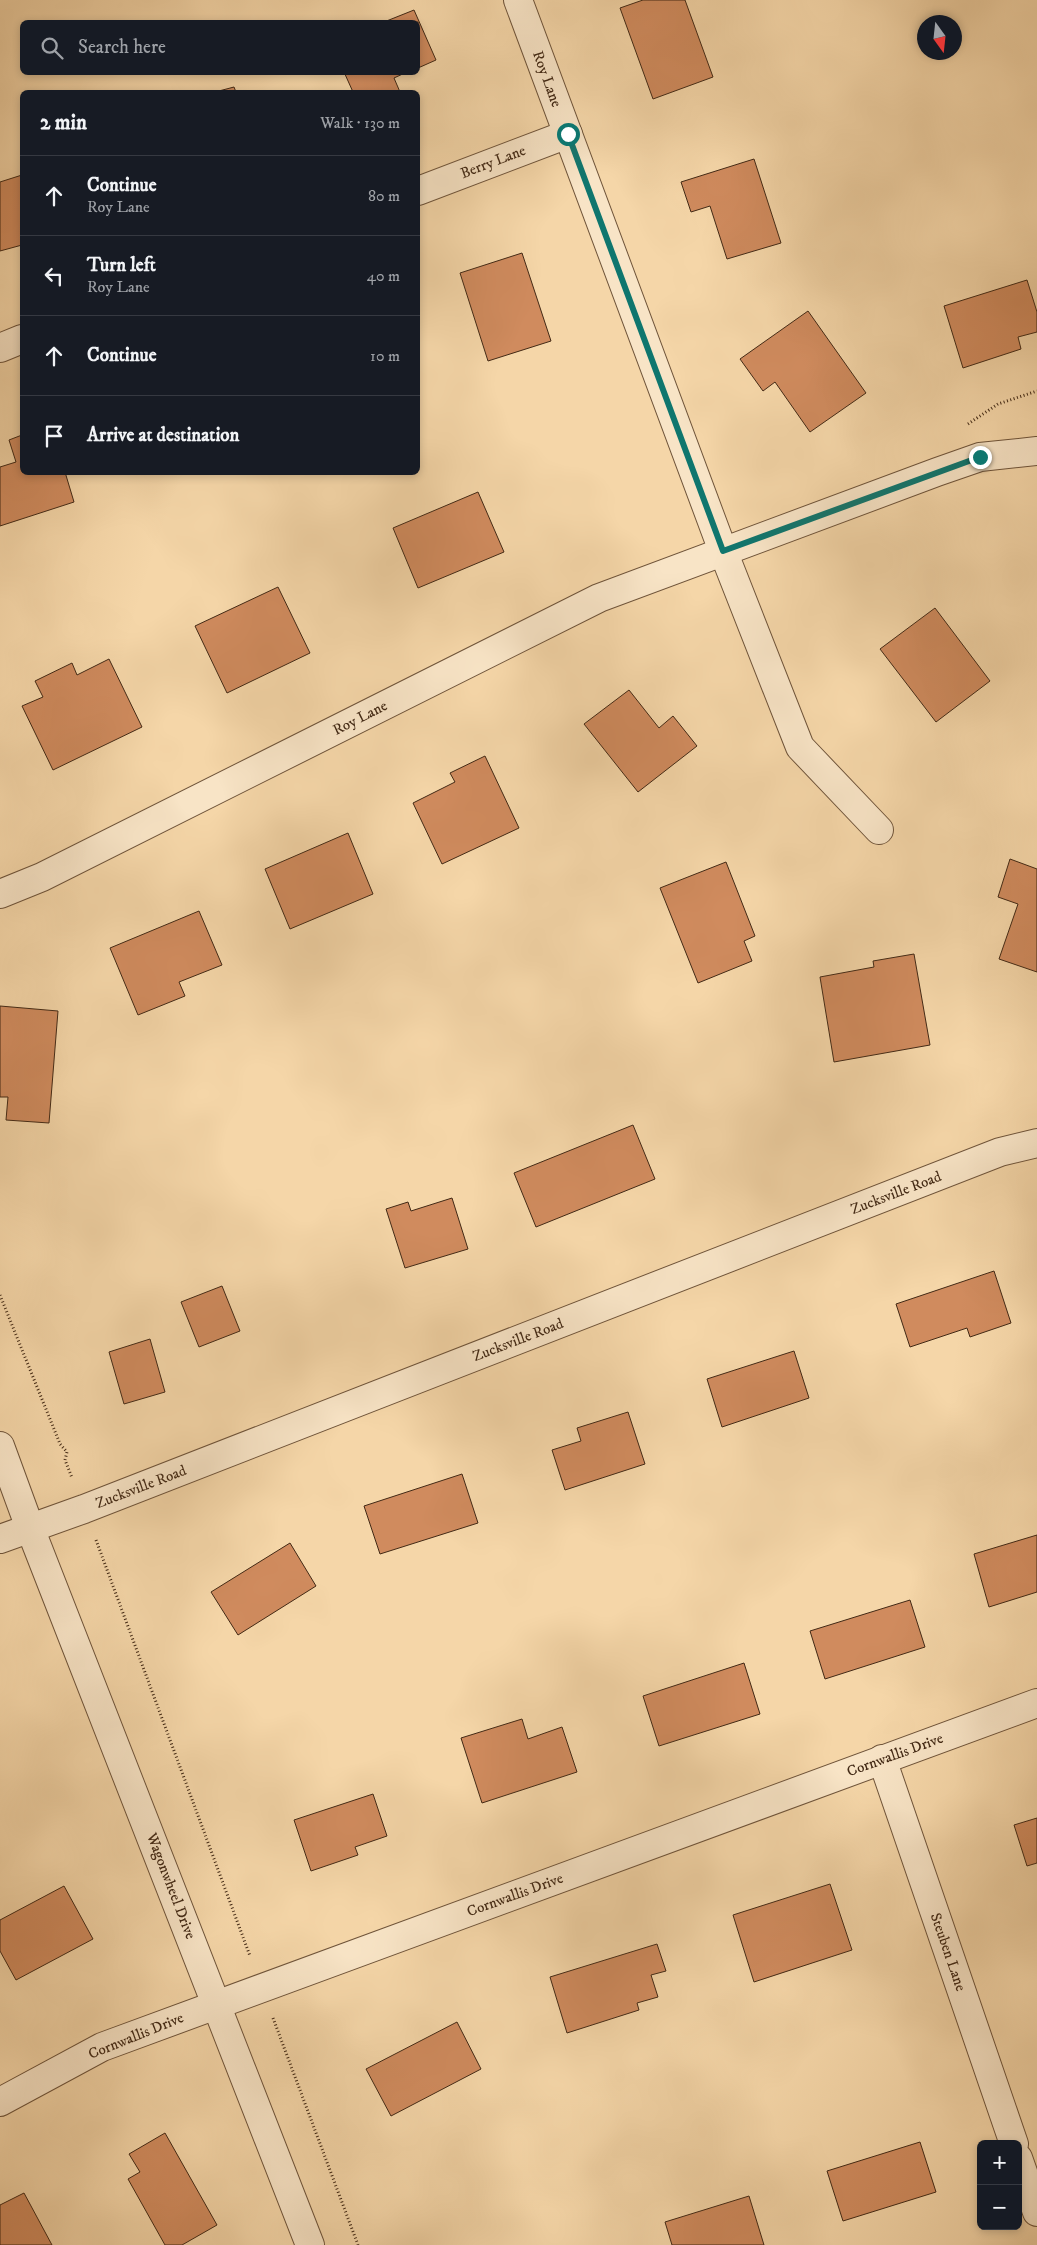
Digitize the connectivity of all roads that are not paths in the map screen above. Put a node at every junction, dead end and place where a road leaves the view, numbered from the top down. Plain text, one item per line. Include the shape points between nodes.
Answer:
1 (518, 0) edge
2 (568, 134) junction
3 (420, 190) edge
4 (20, 340) edge
5 (0, 348) edge
6 (1037, 451) edge
7 (723, 551) junction
8 (879, 830) dead end
9 (0, 894) edge
10 (1037, 1142) edge
11 (0, 1446) edge
12 (30, 1528) junction
13 (0, 1539) edge
14 (1037, 1703) edge
15 (882, 1759) junction
16 (217, 2004) junction
17 (0, 2102) edge
18 (1013, 2140) edge
19 (1022, 2169) edge
20 (1037, 2212) edge
21 (310, 2245) edge

1 - 2 street, Roy Lane
2 - 3 street, Berry Lane
2 - 7 street, Roy Lane
4 - 5 street
6 - 7 street, Roy Lane via 980,457
7 - 8 street via 800,747
7 - 9 street, Roy Lane via 599,598 42,877
10 - 12 street, Zucksville Road via 991,1156
11 - 12 street, Wagonwheel Drive
12 - 13 street, Zucksville Road
12 - 16 street, Wagonwheel Drive
14 - 15 street, Cornwallis Drive
15 - 16 street, Cornwallis Drive
15 - 18 street, Steuben Lane
16 - 17 street, Cornwallis Drive via 102,2047
16 - 21 street, Wagonwheel Drive
19 - 20 street

